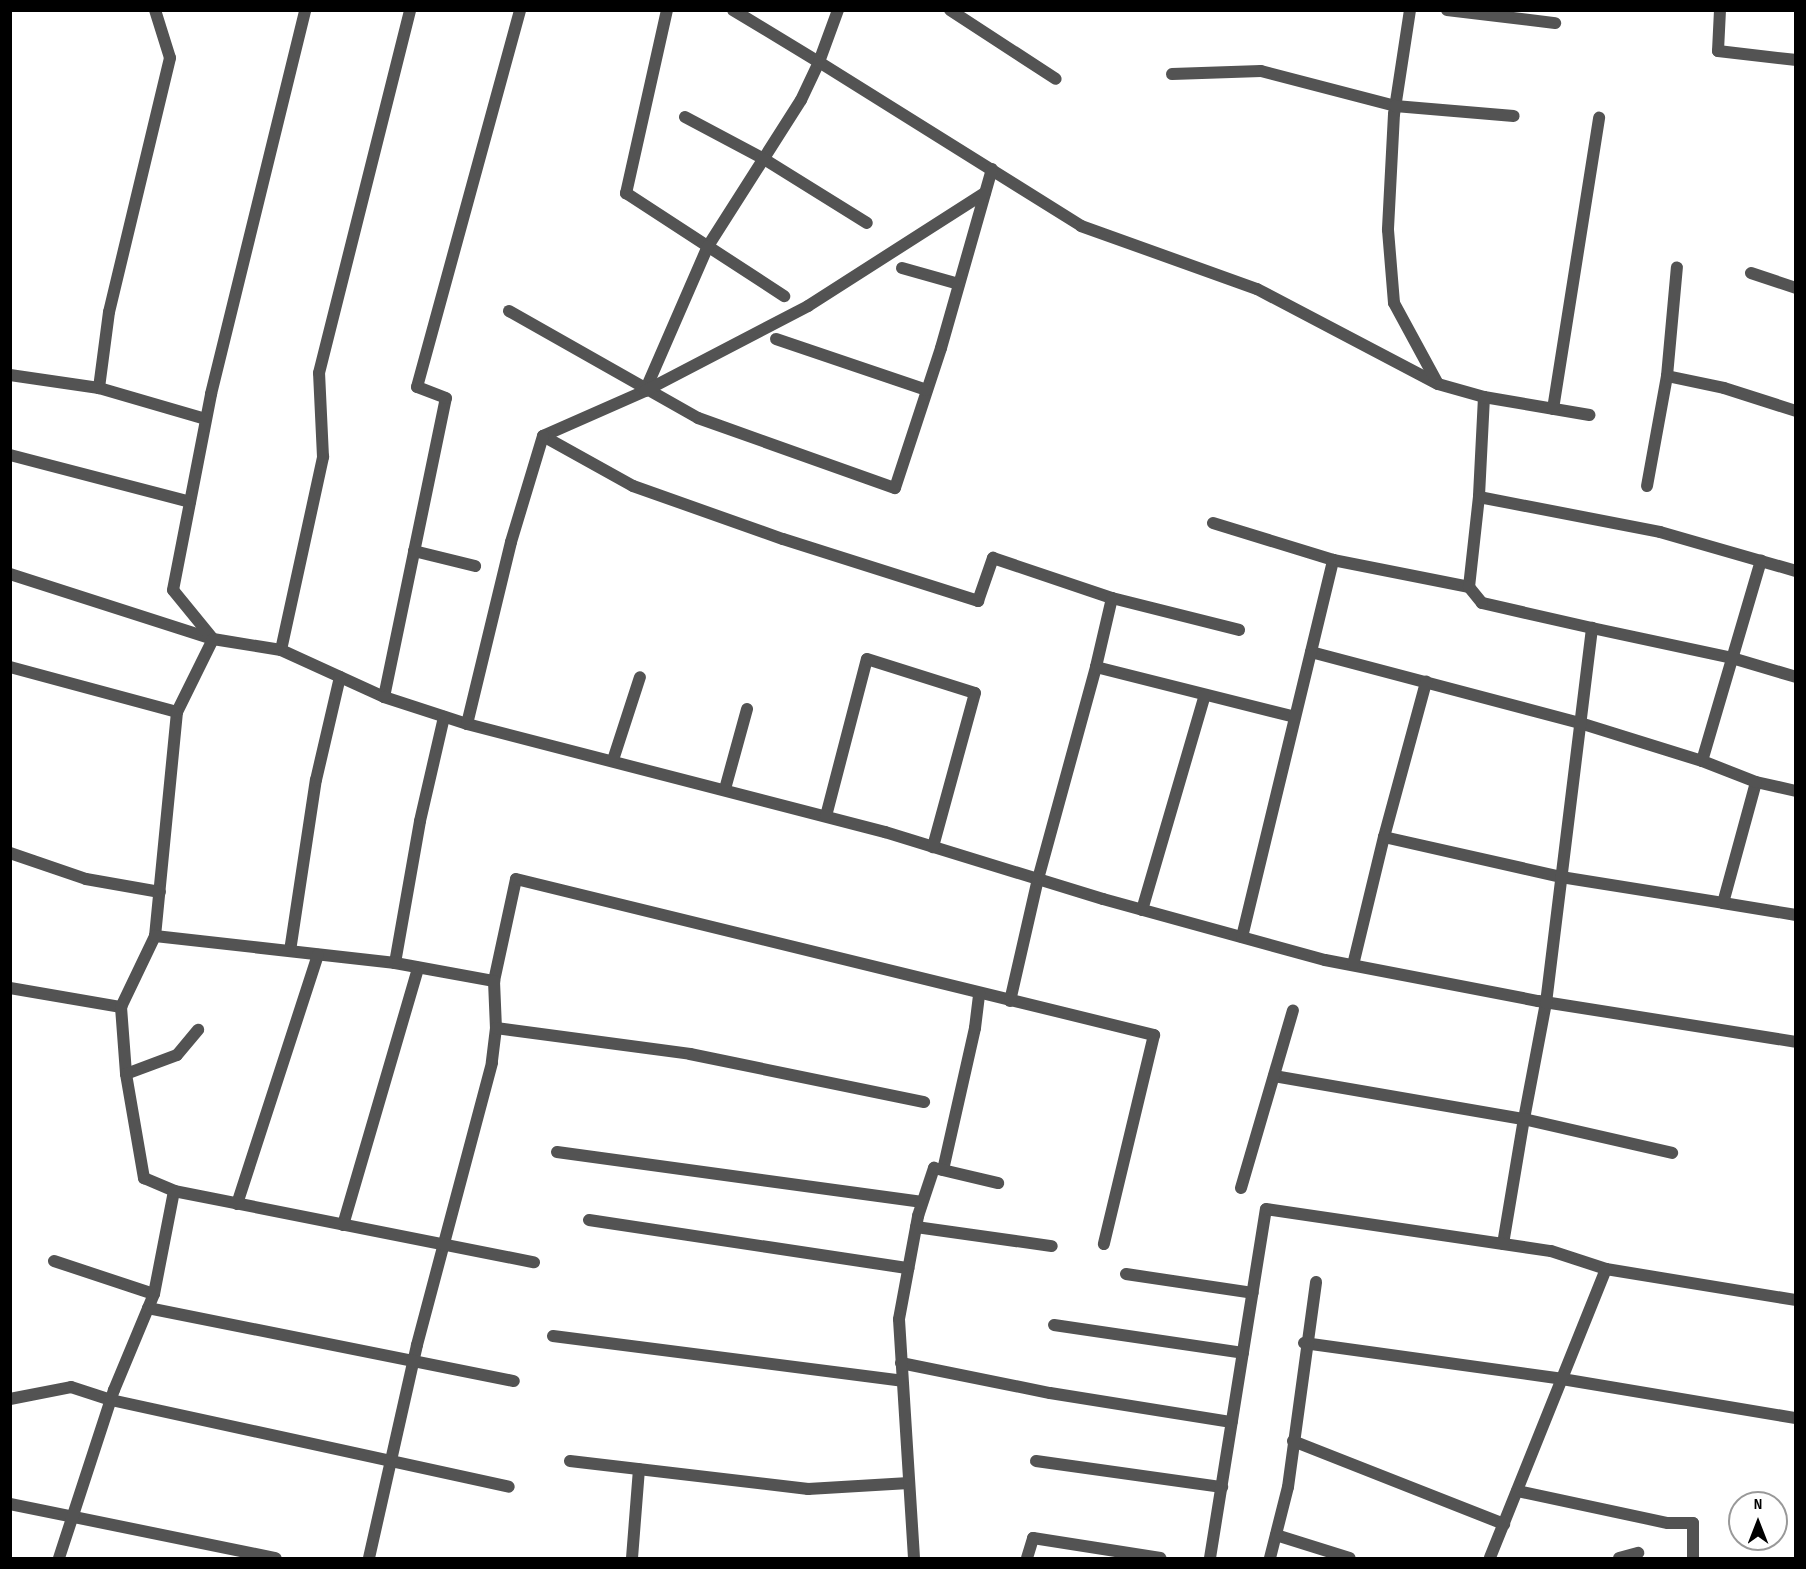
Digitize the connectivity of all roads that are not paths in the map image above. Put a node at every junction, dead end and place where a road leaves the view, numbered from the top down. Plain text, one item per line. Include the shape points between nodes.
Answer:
1 (155, 10) edge
2 (305, 10) edge
3 (410, 10) edge
4 (520, 10) edge
5 (667, 10) edge
6 (733, 10) edge
7 (838, 10) edge
8 (950, 10) edge
9 (1410, 10) edge
10 (1447, 10) edge
11 (1720, 10) edge
12 (750, 15) edge
13 (1555, 23) dead end
14 (1796, 60) edge
15 (819, 62) junction
16 (1172, 74) dead end
17 (1056, 79) dead end
18 (1395, 105) junction
19 (1514, 116) dead end
20 (685, 117) dead end
21 (1599, 118) dead end
22 (764, 159) junction
23 (992, 169) junction
24 (985, 193) junction
25 (867, 223) dead end
26 (708, 246) junction
27 (1677, 267) dead end
28 (902, 268) dead end
29 (1751, 273) dead end
30 (959, 284) junction
31 (1796, 288) edge
32 (783, 296) dead end
33 (509, 311) dead end
34 (776, 339) dead end
35 (10, 375) edge
36 (1667, 376) junction
37 (1438, 384) junction
38 (99, 388) junction
39 (927, 390) junction
40 (645, 391) junction
41 (1484, 397) junction
42 (1553, 409) junction
43 (1796, 411) edge
44 (1588, 416) dead end
45 (206, 419) junction
46 (543, 436) junction
47 (10, 455) edge
48 (1647, 486) dead end
49 (1479, 497) junction
50 (190, 501) junction
51 (1213, 523) dead end
52 (414, 551) junction
53 (1333, 560) junction
54 (1761, 561) junction
55 (475, 566) dead end
56 (1796, 571) edge
57 (10, 574) edge
58 (1469, 587) junction
59 (1112, 598) junction
60 (1592, 628) junction
61 (1239, 630) dead end
62 (213, 639) junction
63 (281, 650) junction
64 (1311, 652) junction
65 (1732, 658) junction
66 (10, 667) edge
67 (1095, 667) junction
68 (340, 677) junction
69 (640, 677) dead end
70 (1796, 677) edge
71 (1426, 682) junction
72 (1205, 694) junction
73 (384, 697) junction
74 (747, 709) dead end
75 (177, 712) junction
76 (444, 717) junction
77 (1295, 717) junction
78 (1580, 723) junction
79 (467, 724) junction
80 (613, 760) junction
81 (1702, 761) junction
82 (1756, 782) junction
83 (725, 789) junction
84 (1796, 791) edge
85 (826, 816) junction
86 (1384, 837) junction
87 (933, 847) junction
88 (10, 854) edge
89 (1561, 877) junction
90 (1038, 879) junction
91 (159, 892) junction
92 (1723, 903) junction
93 (1142, 910) junction
94 (1796, 915) edge
95 (155, 936) junction
96 (1242, 937) junction
97 (290, 951) junction
98 (318, 955) junction
99 (395, 963) junction
100 (1353, 966) junction
101 (418, 968) junction
102 (494, 981) junction
103 (10, 987) edge
104 (978, 993) junction
105 (1010, 1001) junction
106 (1546, 1003) junction
107 (121, 1007) junction
108 (1293, 1011) dead end
109 (496, 1028) junction
110 (198, 1029) dead end
111 (1796, 1042) edge
112 (126, 1074) junction
113 (1274, 1076) junction
114 (924, 1102) dead end
115 (1524, 1119) junction
116 (557, 1152) dead end
117 (1672, 1153) dead end
118 (943, 1170) junction
119 (998, 1183) dead end
120 (1240, 1188) dead end
121 (174, 1191) junction
122 (921, 1202) junction
123 (237, 1204) junction
124 (588, 1220) dead end
125 (343, 1225) junction
126 (916, 1227) junction
127 (444, 1243) junction
128 (1104, 1244) dead end
129 (1503, 1244) junction
130 (1052, 1246) dead end
131 (54, 1261) dead end
132 (534, 1262) dead end
133 (908, 1268) junction
134 (1606, 1269) junction
135 (1126, 1275) dead end
136 (1316, 1282) dead end
137 (1253, 1293) junction
138 (154, 1294) junction
139 (1796, 1300) edge
140 (148, 1308) junction
141 (1054, 1325) dead end
142 (553, 1336) dead end
143 (1304, 1343) junction
144 (1243, 1353) junction
145 (414, 1360) junction
146 (901, 1363) junction
147 (1562, 1379) junction
148 (514, 1381) dead end
149 (902, 1381) junction
150 (10, 1399) edge
151 (111, 1400) junction
152 (1796, 1418) edge
153 (1232, 1422) junction
154 (1293, 1441) junction
155 (391, 1461) junction
156 (570, 1461) dead end
157 (1036, 1461) dead end
158 (639, 1469) junction
159 (909, 1483) junction
160 (1222, 1486) junction
161 (509, 1487) dead end
162 (1517, 1491) junction
163 (10, 1504) edge
164 (72, 1515) junction
165 (1504, 1524) junction
166 (1276, 1535) junction
167 (1638, 1553) dead end
168 (59, 1558) edge
169 (276, 1558) edge
170 (369, 1558) edge
171 (632, 1558) edge
172 (914, 1558) edge
173 (1028, 1558) edge
174 (1160, 1558) edge
175 (1210, 1558) edge
176 (1270, 1558) edge
177 (1350, 1558) edge
178 (1490, 1558) edge
179 (1619, 1558) edge
180 (1693, 1558) edge

1 - 38 street via 170,58 109,312
2 - 45 street
3 - 63 street via 319,373 323,457
4 - 52 street via 417,387 446,398
5 - 26 street via 626,193
6 - 12 street
7 - 15 street
8 - 17 street
9 - 18 street
10 - 13 street
11 - 14 street via 1718,51
12 - 15 street
15 - 22 street via 801,100
15 - 23 street
16 - 18 street via 1261,71
18 - 19 street
18 - 37 street via 1388,230 1394,303
20 - 22 street
21 - 42 street
22 - 25 street
22 - 26 street
23 - 24 street
23 - 37 street via 1081,226 1257,289
24 - 30 street
24 - 40 street via 808,306
26 - 32 street
26 - 40 street
27 - 36 street
28 - 30 street
29 - 31 street
30 - 39 street
33 - 40 street
34 - 39 street
35 - 38 street
36 - 43 street via 1724,388
36 - 48 street
37 - 41 street
38 - 45 street
39 - 40 street via 895,488 698,418
40 - 46 street
41 - 42 street
41 - 49 street
42 - 44 street
45 - 50 street
46 - 59 street via 633,486 978,601 993,558
46 - 79 street via 510,542
47 - 50 street
49 - 54 street via 1660,532
49 - 58 street
50 - 62 street via 173,590
51 - 53 street
52 - 55 street
52 - 73 street
53 - 58 street
53 - 64 street
54 - 56 street
54 - 65 street
57 - 62 street
58 - 60 street via 1482,603
59 - 61 street
59 - 67 street
60 - 65 street
60 - 78 street
62 - 63 street
62 - 75 street
63 - 68 street
64 - 71 street
64 - 77 street
65 - 70 street
65 - 81 street
66 - 75 street
67 - 72 street
67 - 90 street
68 - 73 street
68 - 97 street via 316,780
69 - 80 street
71 - 78 street
71 - 86 street
72 - 77 street
72 - 93 street
73 - 76 street
74 - 83 street
75 - 91 street
76 - 79 street
76 - 99 street via 420,821
77 - 96 street
78 - 81 street
78 - 89 street
79 - 80 street
80 - 83 street
81 - 82 street
82 - 84 street
82 - 92 street
83 - 85 street
85 - 87 street
85 - 87 street via 867,660 975,693
86 - 89 street
86 - 100 street
87 - 90 street
88 - 91 street via 86,879
89 - 92 street
89 - 106 street
90 - 93 street
90 - 105 street
91 - 95 street
92 - 94 street
93 - 96 street
95 - 97 street
95 - 107 street
96 - 100 street
97 - 98 street
98 - 99 street
98 - 123 street
99 - 101 street
100 - 106 street
101 - 102 street
101 - 125 street
102 - 104 street via 516,879
102 - 109 street
103 - 107 street
104 - 105 street
104 - 118 street via 975,1028
105 - 128 street via 1154,1035
106 - 111 street
106 - 115 street
107 - 112 street
108 - 113 street
109 - 114 street via 690,1054
109 - 127 street via 492,1063
110 - 112 street via 177,1055
112 - 121 street via 144,1178
113 - 115 street
113 - 120 street
115 - 117 street
115 - 129 street
116 - 122 street
118 - 119 street
118 - 122 street via 934,1168
121 - 123 street
121 - 138 street
122 - 126 street
123 - 125 street
124 - 133 street
125 - 127 street
126 - 130 street
126 - 133 street
127 - 132 street
127 - 145 street
129 - 134 street via 1551,1251
129 - 137 street via 1266,1209
131 - 138 street
133 - 146 street via 899,1320
134 - 139 street
134 - 147 street
135 - 137 street
136 - 143 street
137 - 144 street
138 - 140 street
140 - 145 street
140 - 151 street
141 - 144 street
142 - 149 street
143 - 147 street
143 - 154 street
144 - 153 street
145 - 148 street
145 - 155 street
146 - 149 street
146 - 153 street via 1050,1393
147 - 152 street
147 - 162 street
149 - 159 street
150 - 151 street via 71,1387
151 - 155 street
151 - 164 street
153 - 160 street
154 - 165 street
154 - 166 street
155 - 161 street
155 - 170 street
156 - 158 street
157 - 160 street
158 - 159 street via 808,1489
158 - 171 street
159 - 172 street
160 - 175 street
162 - 165 street
162 - 180 street via 1668,1523 1693,1523
163 - 164 street
164 - 168 street
164 - 169 street
165 - 178 street
166 - 176 street
166 - 177 street
167 - 179 street
173 - 174 street via 1033,1539

